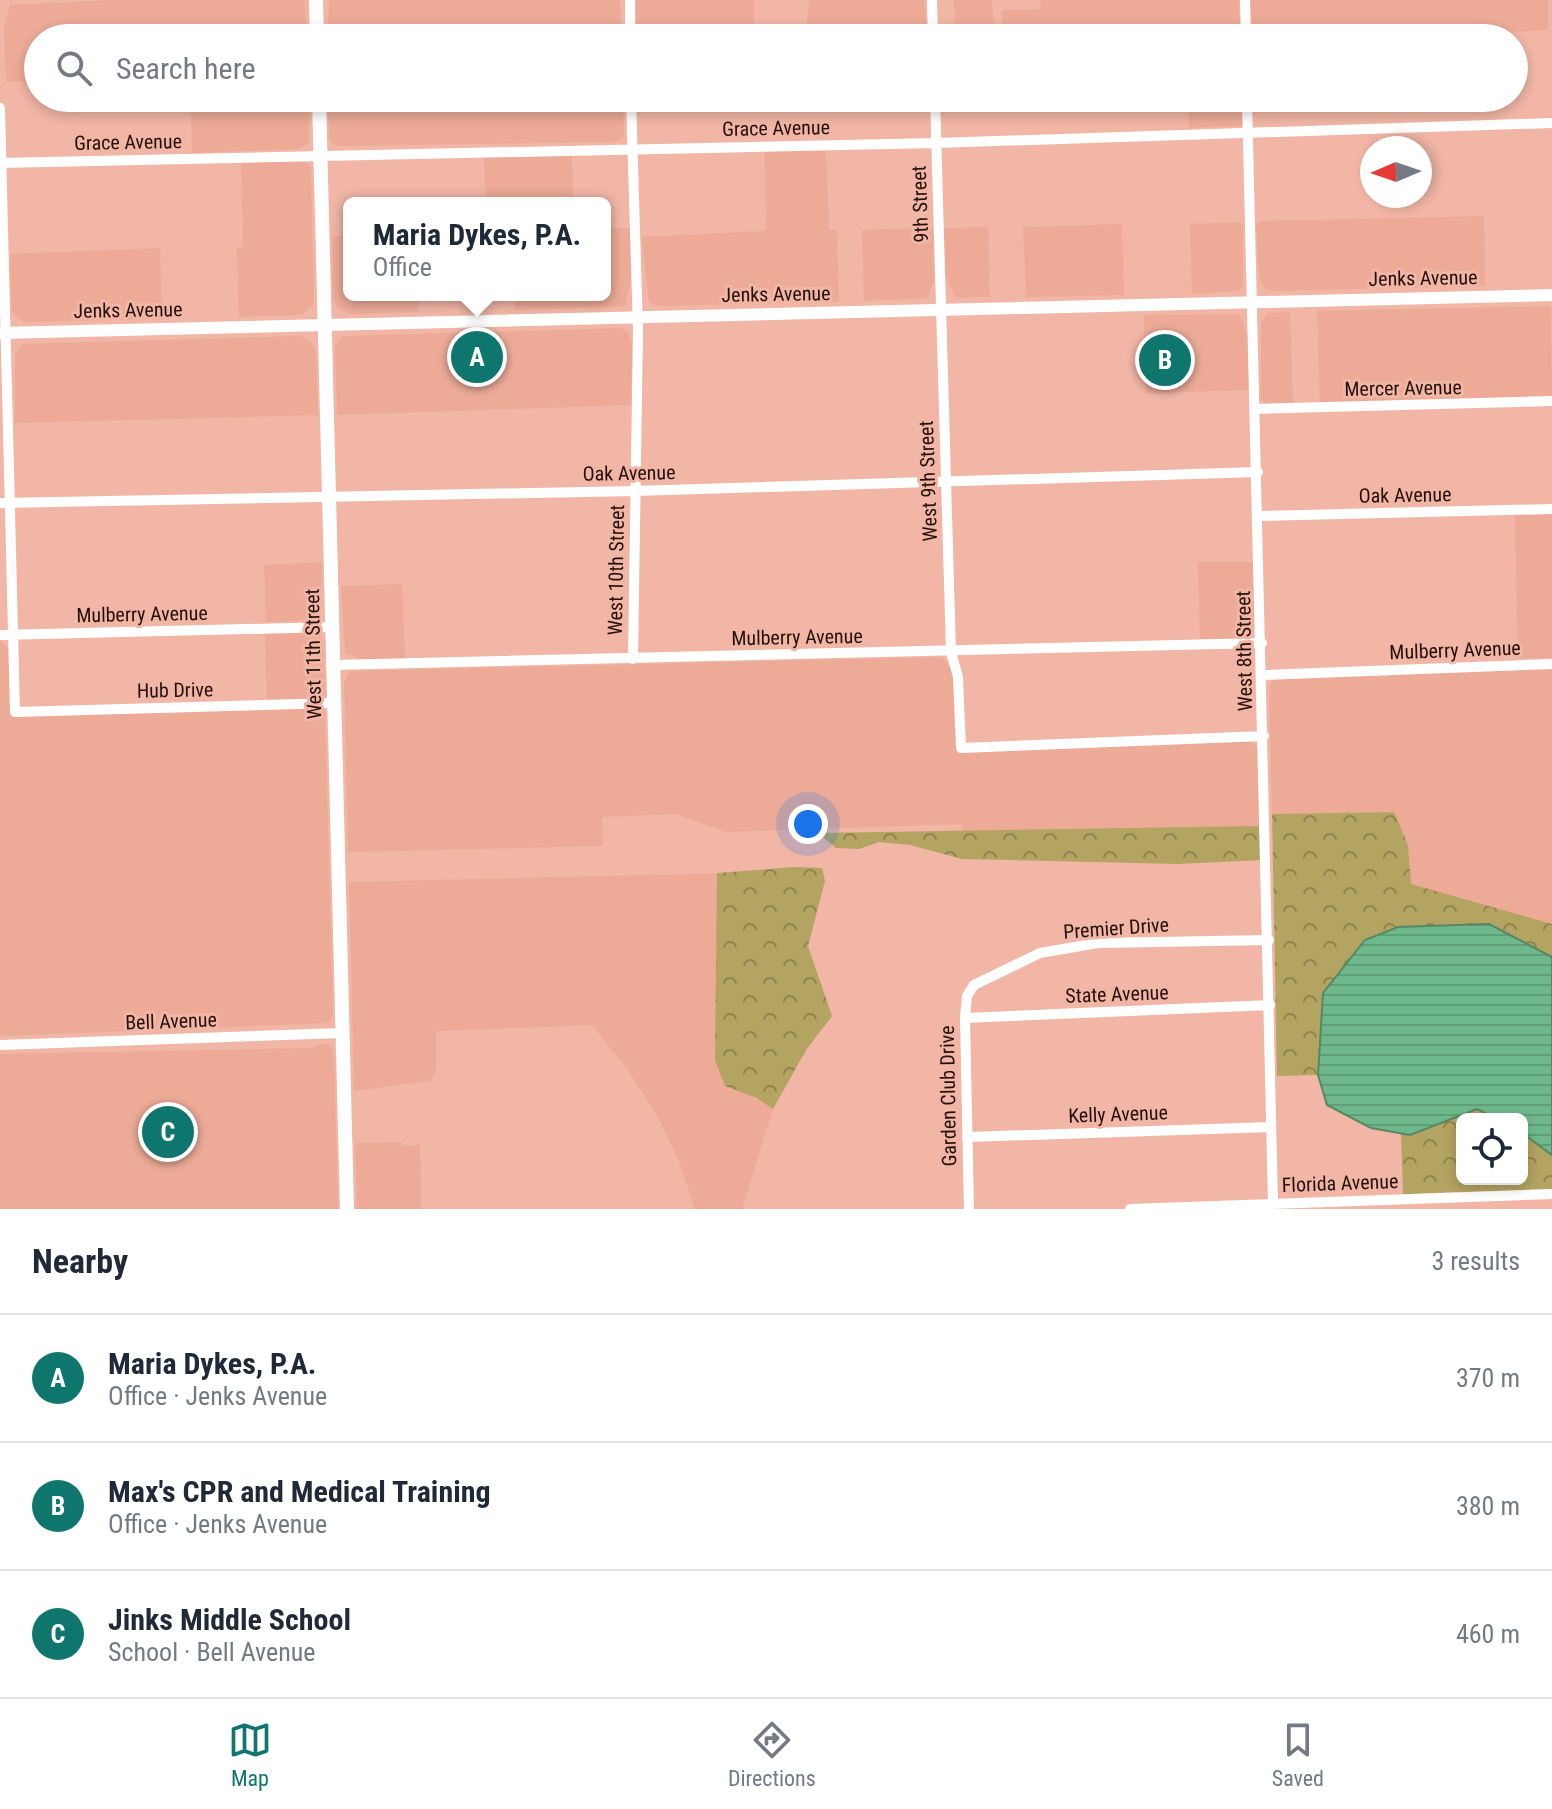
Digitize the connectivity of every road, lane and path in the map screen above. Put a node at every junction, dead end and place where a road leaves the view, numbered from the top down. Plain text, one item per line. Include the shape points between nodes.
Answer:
1 (316, 0) edge
2 (630, 0) edge
3 (932, 0) edge
4 (1245, 0) edge
5 (317, 24) edge
6 (630, 24) edge
7 (933, 24) edge
8 (1246, 24) edge
9 (0, 108) edge
10 (319, 112) edge
11 (631, 112) edge
12 (935, 112) edge
13 (1247, 112) edge
14 (1552, 123) edge
15 (1248, 133) junction
16 (936, 143) junction
17 (631, 149) junction
18 (320, 155) junction
19 (1, 163) edge
20 (1552, 295) edge
21 (1253, 302) junction
22 (941, 310) junction
23 (638, 318) junction
24 (325, 325) junction
25 (3, 333) edge
26 (1552, 401) edge
27 (1255, 409) junction
28 (1258, 472) junction
29 (946, 482) junction
30 (635, 491) junction
31 (329, 496) junction
32 (5, 503) edge
33 (1552, 509) edge
34 (1259, 516) junction
35 (333, 627) junction
36 (0, 635) edge
37 (14, 635) junction
38 (1262, 643) junction
39 (951, 652) junction
40 (633, 659) junction
41 (1552, 664) edge
42 (333, 665) junction
43 (1263, 675) junction
44 (335, 703) junction
45 (1264, 736) junction
46 (1269, 940) junction
47 (974, 985) joint
48 (1270, 1005) junction
49 (965, 1018) junction
50 (343, 1033) junction
51 (0, 1045) edge
52 (1271, 1127) junction
53 (967, 1137) junction
54 (1552, 1194) edge
55 (1273, 1203) junction
56 (347, 1209) edge
57 (969, 1209) edge
58 (1130, 1209) edge

1 - 5 main road
2 - 6 street
3 - 7 street
4 - 8 street
9 - 19 street
10 - 18 main road, West 11th Street
11 - 17 street, West 10th Street
12 - 16 street, 9th Street
13 - 15 street, West 8th Street
14 - 15 street, Grace Avenue
15 - 16 street, Grace Avenue
15 - 21 street, West 8th Street
16 - 17 street, Grace Avenue
16 - 22 street, 9th Street
17 - 18 street, Grace Avenue
17 - 23 street, West 10th Street
18 - 19 street, Grace Avenue
18 - 24 main road, West 11th Street
19 - 25 street
20 - 21 street, Jenks Avenue
21 - 22 street, Jenks Avenue
21 - 27 street, West 8th Street
22 - 23 street, Jenks Avenue
22 - 29 street, West 9th Street
23 - 24 street, Jenks Avenue
23 - 30 street, West 10th Street
24 - 25 street, Jenks Avenue
24 - 31 main road, West 11th Street
25 - 32 street
26 - 27 street, Mercer Avenue
27 - 28 street, West 8th Street
28 - 29 street, Oak Avenue
28 - 34 street, West 8th Street
29 - 30 street, Oak Avenue
29 - 39 street, West 9th Street
30 - 31 street, Oak Avenue
30 - 40 street, West 10th Street
31 - 32 street, Oak Avenue
31 - 35 main road, West 11th Street
32 - 37 street
33 - 34 street, Oak Avenue
34 - 38 street, West 8th Street
35 - 37 street, Mulberry Avenue
35 - 42 main road, West 11th Street
36 - 37 street, Mulberry Avenue
37 - 44 street, Hub Drive via 15,712
38 - 39 street, Mulberry Avenue
38 - 43 street, West 8th Street
39 - 40 street, Mulberry Avenue
39 - 45 street via 958,677 961,748
40 - 42 street, Mulberry Avenue
41 - 43 street, Mulberry Avenue
42 - 44 main road, West 11th Street
43 - 45 street, West 8th Street
44 - 50 main road, West 11th Street
45 - 46 street, West 8th Street
46 - 47 street, Premier Drive via 1082,945 1040,953
46 - 48 street, West 8th Street
47 - 49 street, Garden Club Drive
48 - 49 street, State Avenue
48 - 52 street, West 8th Street
49 - 53 street, Garden Club Drive
50 - 51 street, Bell Avenue
50 - 56 main road, West 11th Street
52 - 53 street, Kelly Avenue
52 - 55 street, West 8th Street
53 - 57 street, Garden Club Drive
54 - 55 street, Florida Avenue
55 - 58 street, Florida Avenue

